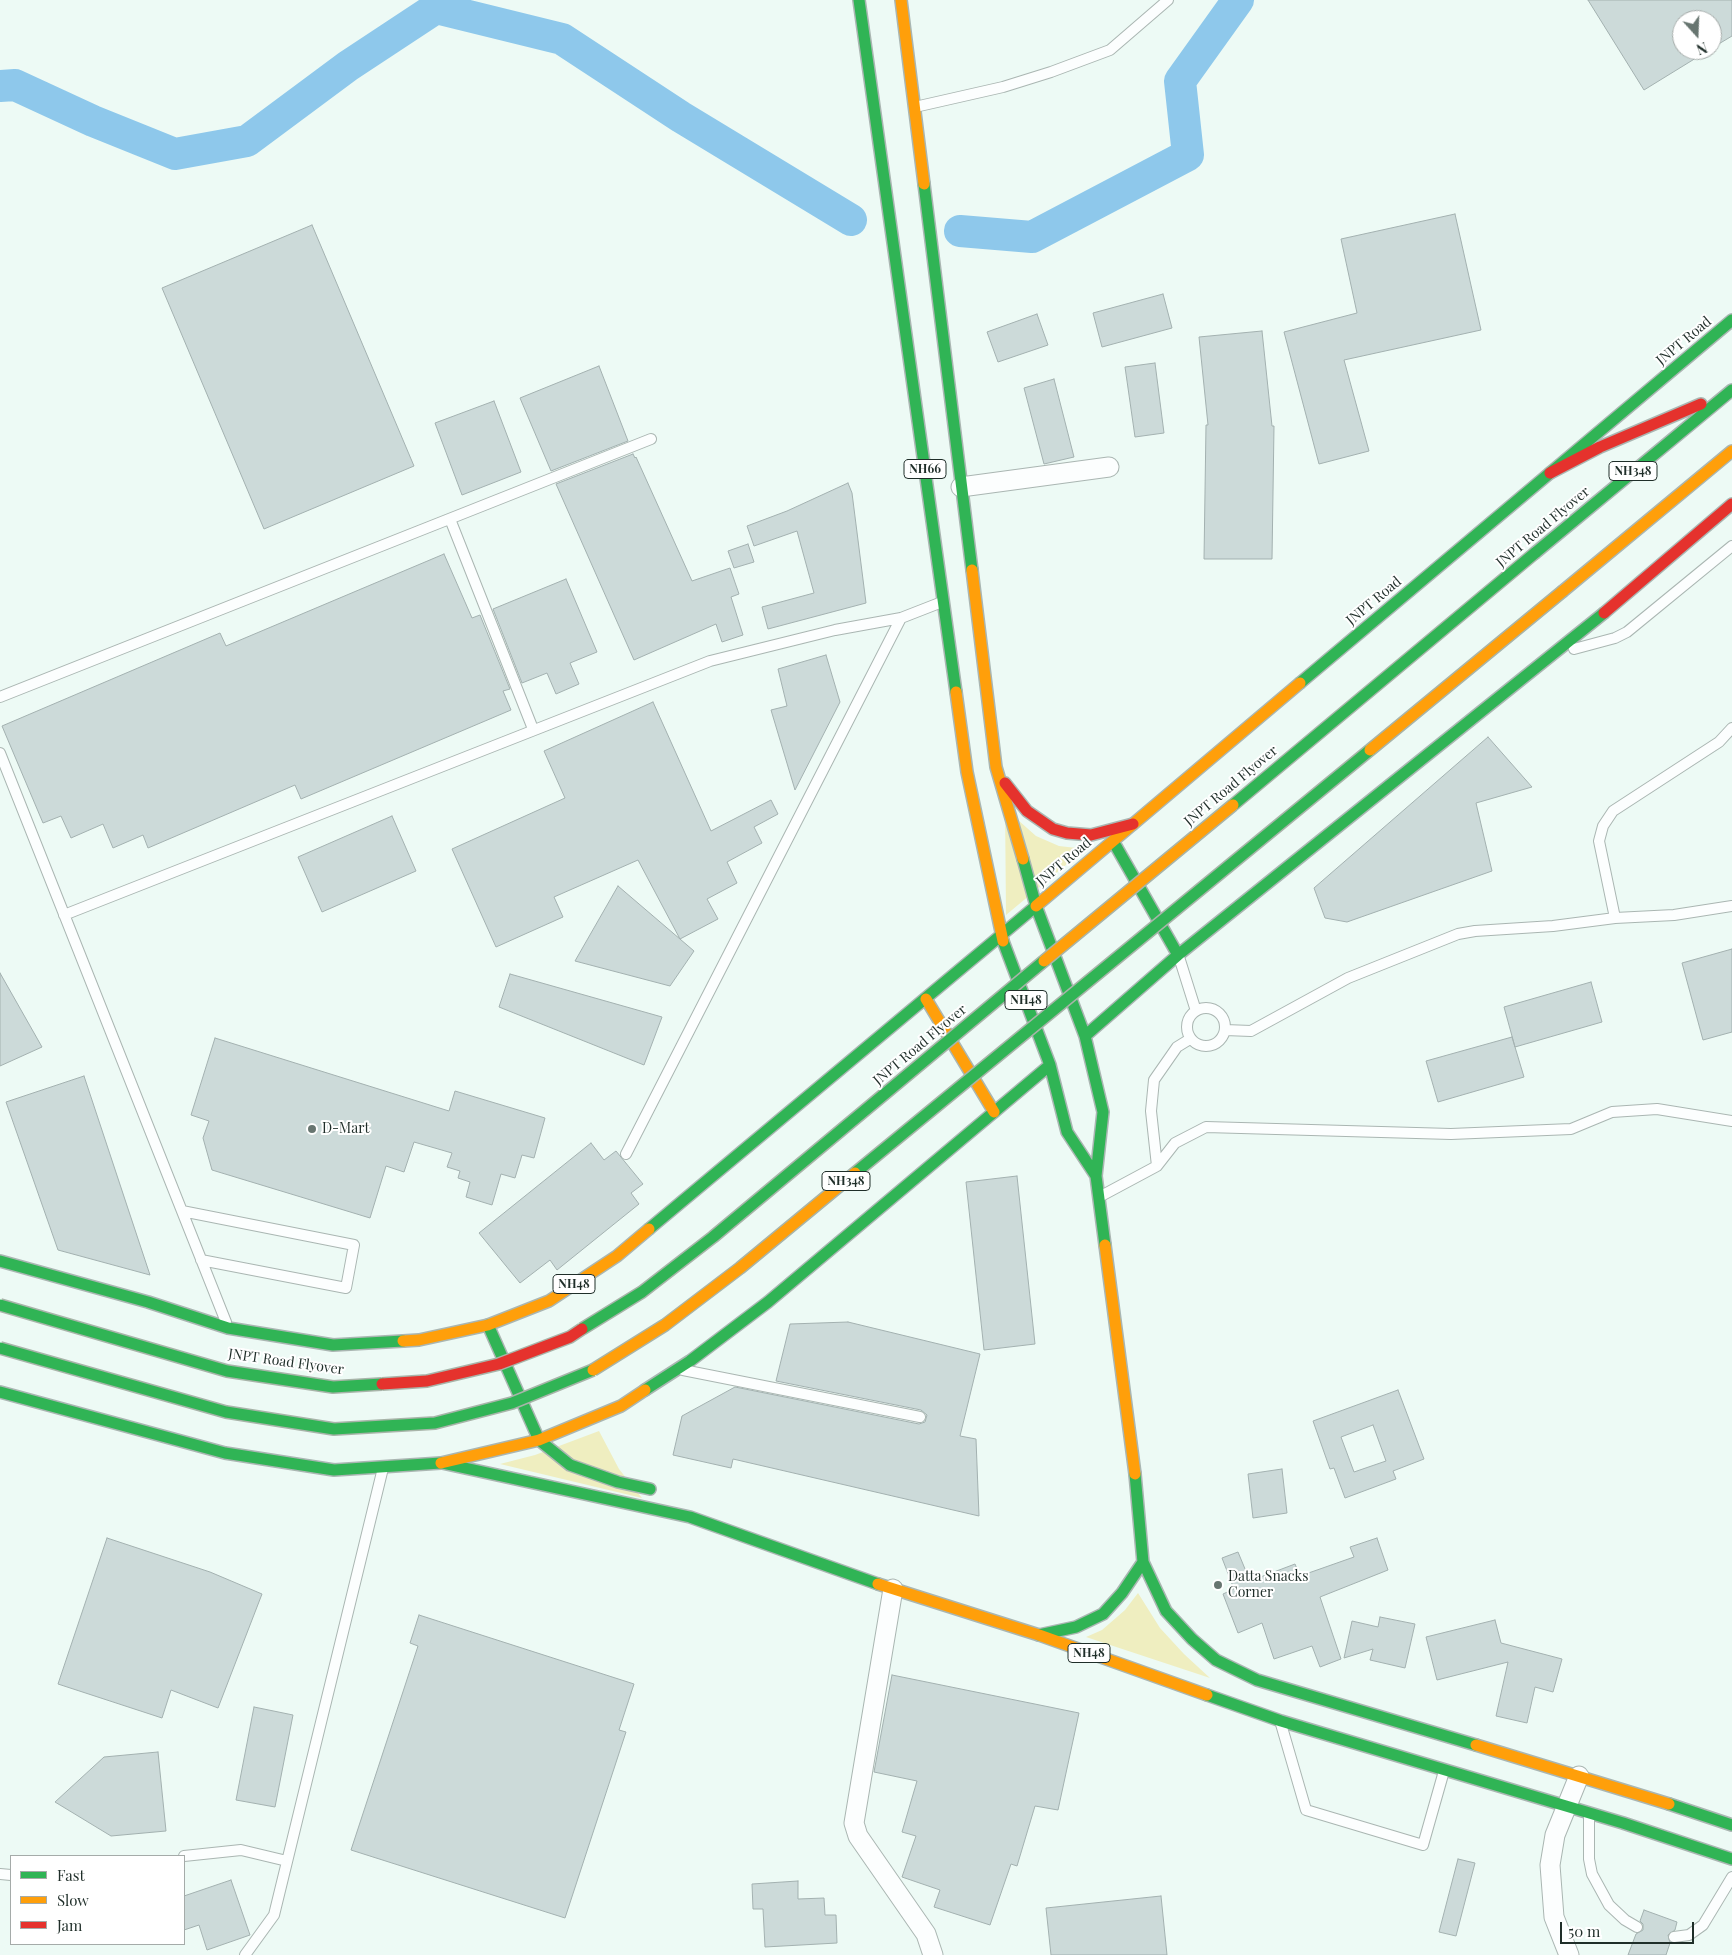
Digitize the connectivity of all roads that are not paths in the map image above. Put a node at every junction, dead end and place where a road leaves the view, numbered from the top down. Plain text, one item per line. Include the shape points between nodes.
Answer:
1 (859, 0) edge
2 (901, 0) edge
3 (1168, 0) edge
4 (914, 107) junction
5 (1732, 320) edge
6 (1730, 391) edge
7 (651, 439) dead end
8 (1732, 452) edge
9 (1109, 467) dead end
10 (1550, 473) junction
11 (961, 487) junction
12 (1732, 504) edge
13 (450, 519) junction
14 (1732, 546) edge
15 (944, 602) junction
16 (901, 618) junction
17 (1554, 655) junction
18 (0, 697) edge
19 (1732, 728) edge
20 (533, 729) junction
21 (0, 753) edge
22 (996, 767) junction
23 (1133, 824) junction
24 (1113, 841) junction
25 (1036, 906) junction
26 (1732, 906) edge
27 (64, 915) junction
28 (1615, 918) junction
29 (1001, 936) junction
30 (1178, 955) junction
31 (926, 999) junction
32 (1196, 1010) junction
33 (1225, 1030) junction
34 (1085, 1036) junction
35 (1190, 1038) junction
36 (1050, 1065) junction
37 (994, 1112) junction
38 (1732, 1121) edge
39 (626, 1154) dead end
40 (1158, 1166) junction
41 (1096, 1176) junction
42 (1099, 1197) junction
43 (182, 1211) junction
44 (201, 1260) junction
45 (0, 1261) edge
46 (0, 1305) edge
47 (488, 1325) junction
48 (228, 1328) junction
49 (0, 1348) edge
50 (678, 1369) junction
51 (0, 1392) edge
52 (920, 1417) dead end
53 (540, 1440) junction
54 (442, 1463) junction
55 (383, 1467) junction
56 (690, 1517) junction
57 (1144, 1562) junction
58 (893, 1589) junction
59 (1038, 1635) junction
60 (1281, 1722) junction
61 (1445, 1770) junction
62 (1579, 1776) junction
63 (1568, 1806) junction
64 (1589, 1813) junction
65 (1732, 1825) edge
66 (185, 1856) edge
67 (1732, 1859) edge
68 (287, 1861) junction
69 (1732, 1877) edge
70 (1637, 1927) dead end
71 (1674, 1937) dead end
72 (244, 1955) edge
73 (933, 1955) edge
74 (1569, 1955) edge

1 - 15 main road, NH66
2 - 4 main road, NH66
3 - 4 lane via 1110,50 1003,87
4 - 11 main road, NH66
5 - 10 main road, JNPT Road
6 - 10 main road via 1600,447
6 - 46 main road, JNPT Road Flyover / NH348, bridge via 713,1237 642,1292 570,1337 499,1364 427,1381 333,1387 227,1371
7 - 13 lane
8 - 49 main road, NH348, bridge via 740,1268 665,1325 589,1373 512,1403 435,1424 334,1429 226,1412
9 - 11 street
10 - 23 main road, JNPT Road
11 - 22 main road, NH66
12 - 17 main road
13 - 18 lane
13 - 20 lane
14 - 17 lane via 1627,632
15 - 16 lane
15 - 29 main road, NH66 via 968,772
16 - 20 lane via 835,630 710,661
16 - 39 lane
17 - 30 main road
19 - 28 lane via 1719,742 1607,818 1599,841
20 - 27 lane
21 - 27 lane
22 - 23 main road via 1008,789 1027,811 1053,829 1091,835
22 - 25 main road, NH66
23 - 24 main road, JNPT Road
24 - 25 main road, JNPT Road
24 - 30 main road
25 - 29 main road, NH48
25 - 34 main road
26 - 28 lane via 1674,915
27 - 43 lane
28 - 33 lane via 1458,934 1348,978 1251,1031
29 - 31 main road, NH48
29 - 36 main road, NH48
30 - 32 lane
30 - 34 main road
31 - 37 main road
31 - 47 main road, NH48 via 617,1256 549,1301
32 - 33 lane via 1208,1008 1219,1013
32 - 35 lane via 1186,1026
33 - 35 lane via 1214,1045 1201,1046
34 - 41 main road via 1102,1112
35 - 40 lane via 1177,1047 1154,1080 1150,1111
36 - 37 main road
36 - 41 main road, NH48 via 1067,1132
37 - 50 main road via 768,1302
38 - 40 lane via 1657,1109 1612,1112 1571,1129 1451,1134 1206,1128 1175,1143
40 - 42 lane
41 - 42 main road
42 - 57 main road
43 - 44 lane
43 - 44 lane via 354,1245 346,1288
44 - 48 lane
45 - 48 main road, NH48
47 - 48 main road, NH48 via 419,1340 333,1345
47 - 53 main road
50 - 52 lane
50 - 53 main road via 621,1406
51 - 55 main road, NH48 via 225,1453 334,1470
53 - 54 main road
53 - 56 main road via 570,1465 668,1495
54 - 55 main road, NH48
54 - 56 main road, NH48
55 - 68 lane
56 - 58 main road, NH48
57 - 59 main road via 1103,1614 1076,1627
57 - 62 main road via 1166,1612 1216,1660 1257,1680
58 - 59 main road, NH48
58 - 73 street via 854,1823 858,1836 926,1934
59 - 60 main road, NH48
60 - 61 main road, NH48
60 - 61 lane via 1306,1810 1423,1845
61 - 63 main road, NH48
62 - 63 street
62 - 65 main road
63 - 64 main road, NH48
63 - 74 street via 1555,1835 1550,1865 1554,1917
64 - 67 main road, NH48
64 - 70 lane via 1592,1874 1609,1906
66 - 68 lane via 241,1850
68 - 72 lane via 274,1915
69 - 71 lane via 1703,1925 1689,1935

